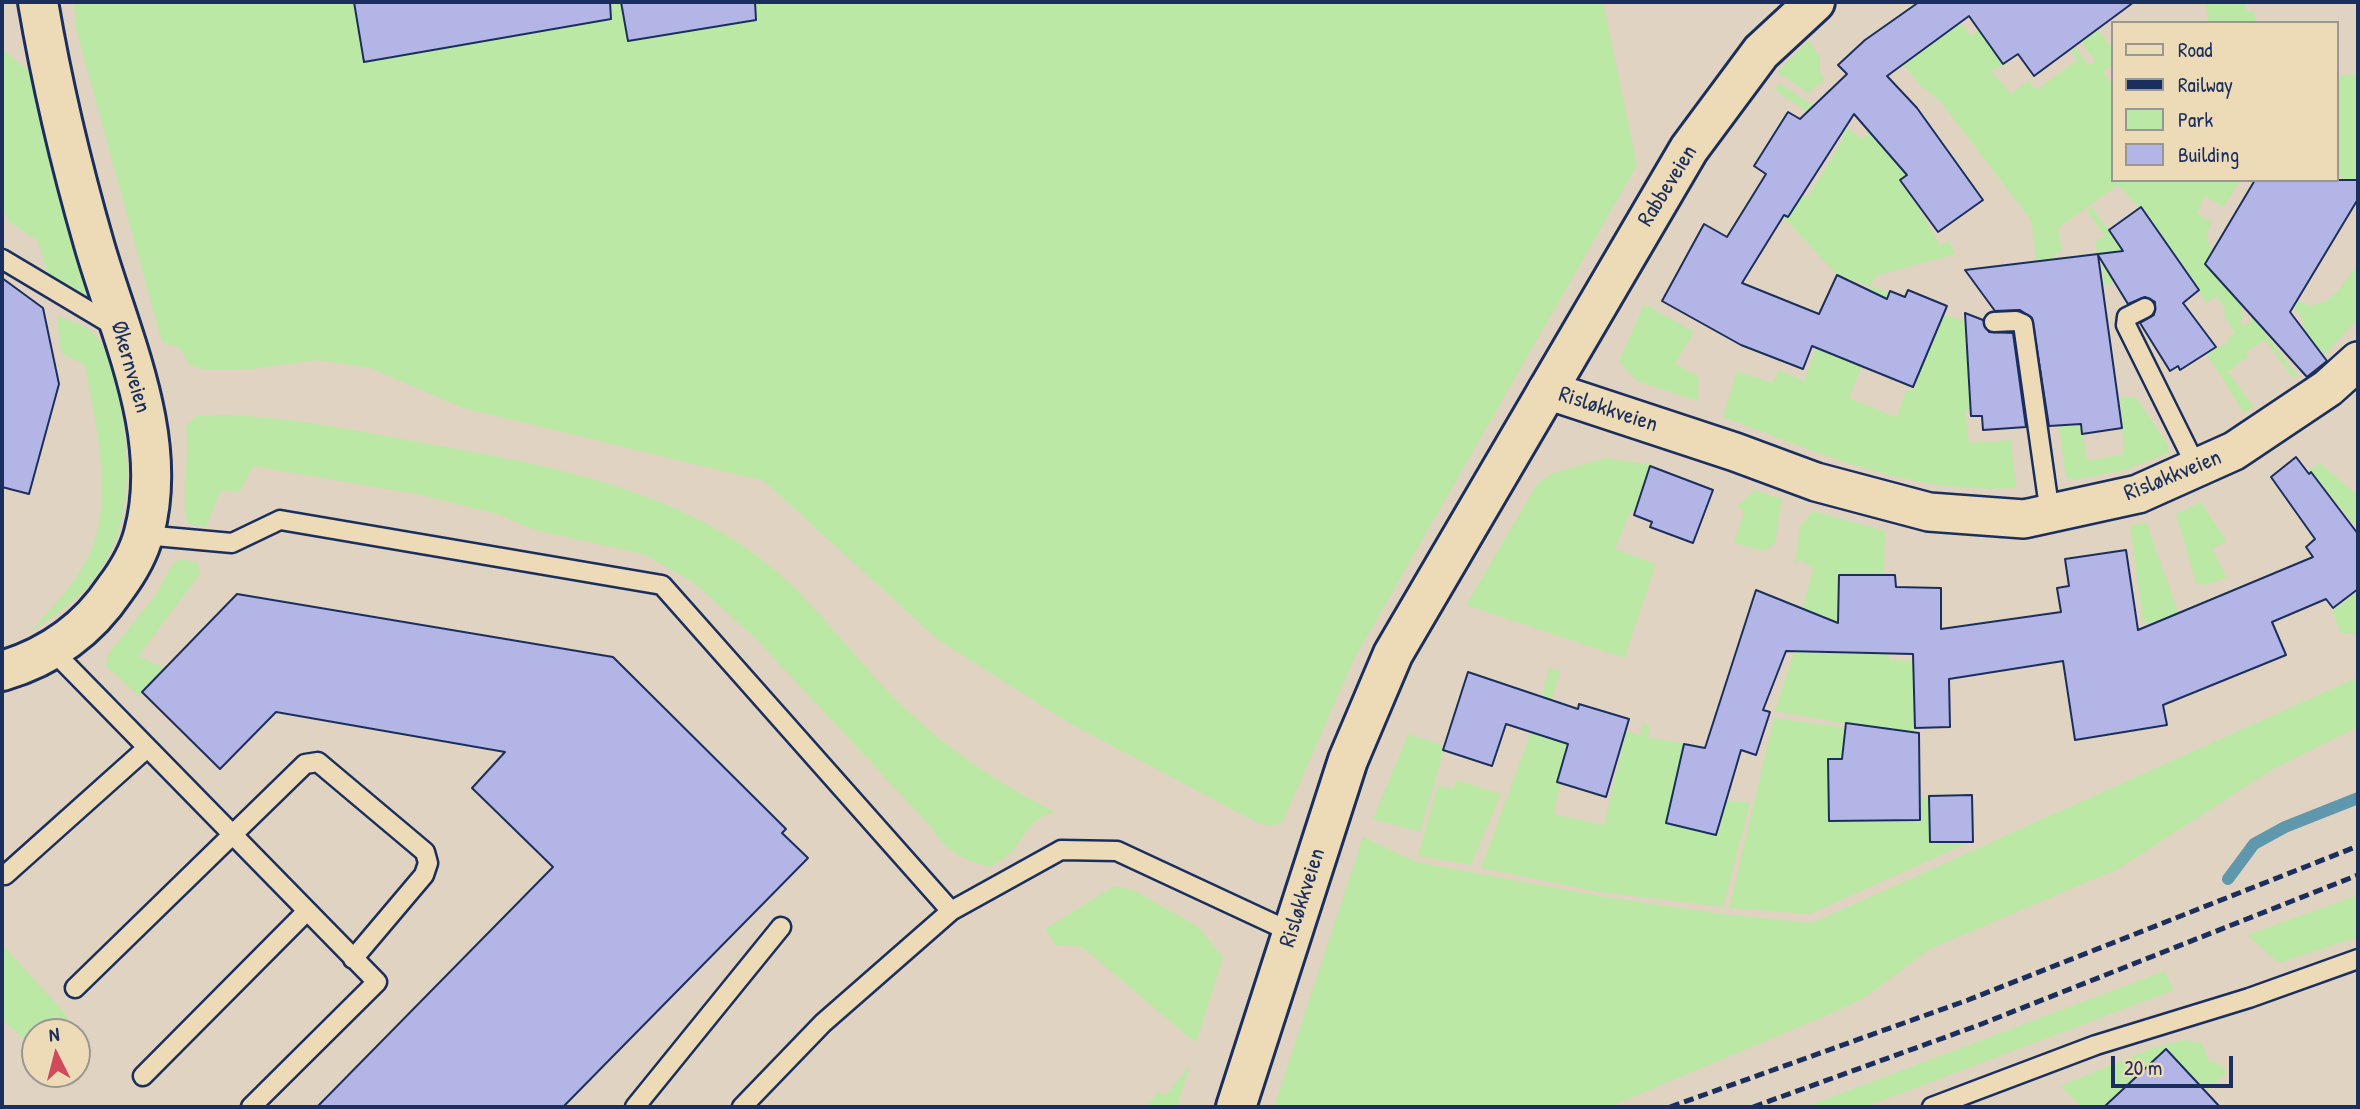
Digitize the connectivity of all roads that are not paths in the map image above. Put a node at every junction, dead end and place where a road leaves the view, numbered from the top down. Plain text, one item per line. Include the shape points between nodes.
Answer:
1 (38, 2) edge
2 (1815, 2) edge
3 (2, 259) edge
4 (2145, 308) dead end
5 (1994, 322) dead end
6 (120, 330) junction
7 (2358, 361) edge
8 (1547, 390) junction
9 (2197, 468) junction
10 (2050, 514) junction
11 (144, 535) junction
12 (52, 650) junction
13 (2, 671) edge
14 (147, 748) junction
15 (231, 834) junction
16 (5, 875) dead end
17 (307, 911) junction
18 (951, 911) junction
19 (781, 927) dead end
20 (1291, 932) junction
21 (354, 958) junction
22 (2358, 959) edge
23 (75, 988) dead end
24 (144, 1076) dead end
25 (251, 1107) edge
26 (635, 1107) edge
27 (742, 1107) edge
28 (1236, 1107) edge
29 (1932, 1107) edge

1 - 6 street, Økernveien via 61,120
2 - 8 street, Rabbeveien via 1761,52 1714,112
3 - 6 lane
4 - 9 lane via 2127,317 2126,325
5 - 10 lane via 2023,324
6 - 11 street, Økernveien via 147,434 150,505
7 - 9 street, Risløkkveien via 2328,388 2234,452
8 - 10 street, Risløkkveien via 1816,482 1929,512 2024,519
8 - 20 street, Risløkkveien via 1393,654 1348,760
9 - 10 street, Risløkkveien via 2138,494
11 - 12 street, Økernveien via 106,604 81,630
11 - 18 lane via 232,543 281,520 662,585
12 - 13 street, Økernveien
12 - 14 lane
14 - 15 lane
14 - 16 lane
15 - 17 lane
15 - 21 lane via 294,773 305,764 318,762 425,852 424,875
15 - 23 lane
17 - 21 lane
17 - 24 lane
18 - 20 lane via 1061,850 1116,851
18 - 27 lane via 823,1023
19 - 26 lane
20 - 28 street, Risløkkveien
21 - 25 lane via 377,982
22 - 29 lane via 2096,1045

